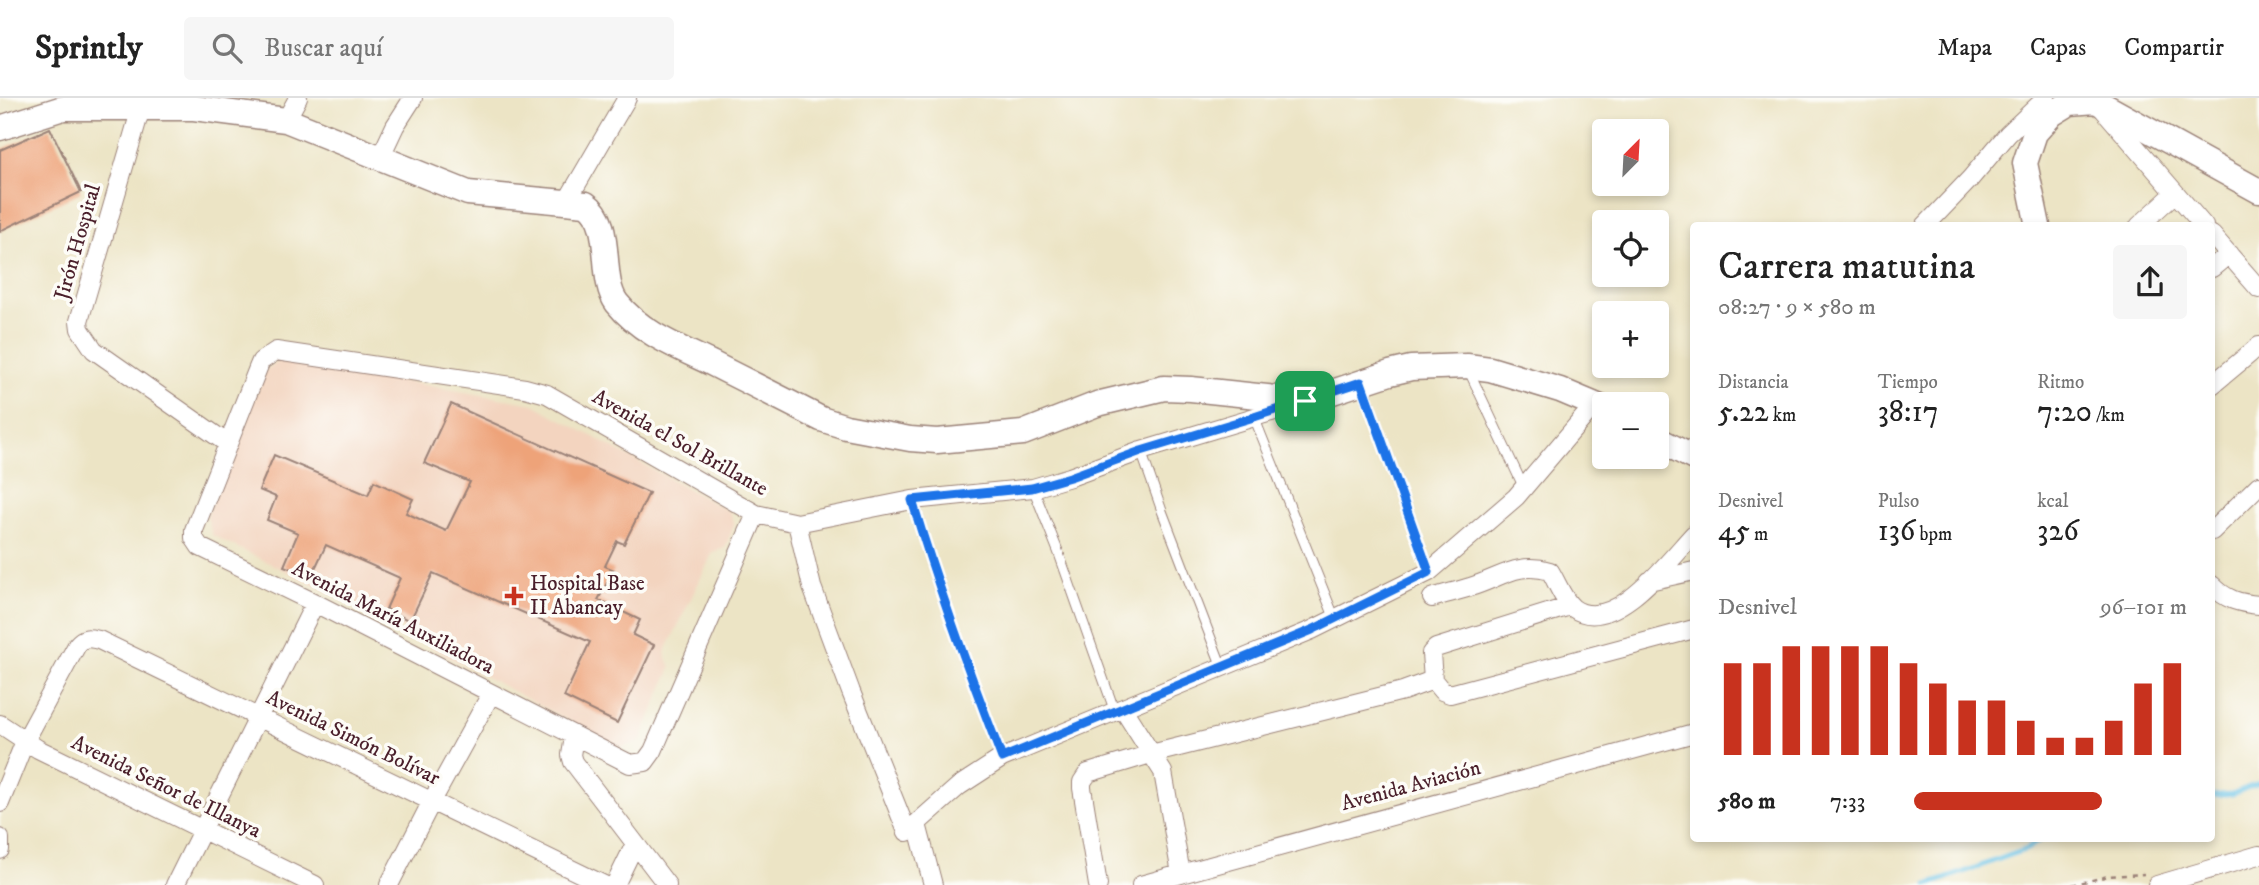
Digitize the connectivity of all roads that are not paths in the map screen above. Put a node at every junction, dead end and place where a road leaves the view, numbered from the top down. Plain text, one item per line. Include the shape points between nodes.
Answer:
1 (298, 98) edge
2 (413, 98) edge
3 (627, 98) edge
4 (2046, 98) edge
5 (2096, 99) edge
6 (141, 108) junction
7 (286, 121) junction
8 (0, 128) edge
9 (380, 158) junction
10 (2256, 185) edge
11 (2175, 193) junction
12 (567, 201) junction
13 (1929, 222) edge
14 (2037, 222) edge
15 (2144, 222) edge
16 (2200, 222) edge
17 (2215, 238) edge
18 (2229, 254) junction
19 (2215, 266) edge
20 (2259, 289) edge
21 (2259, 346) edge
22 (1467, 366) junction
23 (1361, 382) junction
24 (2215, 383) edge
25 (1305, 401) junction
26 (1592, 403) edge
27 (1592, 415) edge
28 (1254, 417) junction
29 (228, 444) junction
30 (1669, 445) edge
31 (1141, 451) junction
32 (1690, 456) edge
33 (2259, 485) edge
34 (1032, 488) junction
35 (1524, 488) junction
36 (912, 500) junction
37 (756, 514) junction
38 (797, 523) junction
39 (2215, 528) edge
40 (1690, 538) edge
41 (1429, 572) junction
42 (1690, 572) edge
43 (1649, 581) junction
44 (2215, 588) edge
45 (1432, 598) dead end
46 (315, 603) junction
47 (2259, 605) edge
48 (1570, 606) junction
49 (1335, 619) junction
50 (1690, 630) edge
51 (1222, 667) junction
52 (1433, 680) junction
53 (491, 694) junction
54 (1119, 711) junction
55 (258, 717) junction
56 (0, 724) edge
57 (1690, 734) edge
58 (574, 737) junction
59 (25, 741) junction
60 (1151, 754) junction
61 (1002, 758) junction
62 (432, 802) junction
63 (0, 803) edge
64 (916, 824) junction
65 (202, 830) junction
66 (0, 838) edge
67 (635, 844) junction
68 (0, 850) edge
69 (2259, 855) edge
70 (1181, 874) junction
71 (2153, 879) edge
72 (175, 885) edge
73 (315, 885) edge
74 (389, 885) edge
75 (604, 885) edge
76 (615, 885) edge
77 (667, 885) edge
78 (933, 885) edge
79 (1098, 885) edge
80 (1140, 885) edge

1 - 7 street
2 - 9 street
3 - 12 street
4 - 13 street
5 - 10 street
5 - 11 street
5 - 14 street via 2070,103 2035,133 2025,163
6 - 7 street via 194,108
6 - 8 street via 63,108
6 - 29 street, Jirón Hospital via 80,329 94,349
7 - 9 street
9 - 12 street via 468,193
11 - 15 street
11 - 16 street
12 - 25 street via 593,209 603,233 611,292 645,329 821,419 846,427 937,441 1023,433 1097,404 1164,388
17 - 18 street
18 - 19 street
18 - 20 street
21 - 24 street
22 - 23 street via 1411,368
22 - 26 street via 1490,369
22 - 35 lane
23 - 25 street
23 - 41 lane
25 - 28 street, Avenida el Sol Brillante
27 - 35 street
28 - 31 street, Avenida el Sol Brillante
28 - 49 lane
29 - 37 street, Avenida el Sol Brillante via 261,361 276,351 547,394
29 - 46 street, Avenida María Auxiliadora via 194,538 200,547
30 - 32 street
31 - 34 street, Avenida el Sol Brillante
31 - 51 lane
33 - 39 street
34 - 36 street, Avenida el Sol Brillante
34 - 54 lane
35 - 41 street
36 - 38 street, Avenida el Sol Brillante
36 - 61 lane via 966,666
37 - 38 street, Avenida el Sol Brillante
37 - 58 street, Avenida María Auxiliadora via 645,762 630,764
38 - 64 street via 812,587 907,832
40 - 43 street
41 - 49 street
42 - 43 street
43 - 48 street via 1633,598 1599,614 1583,614
44 - 47 street via 2237,603
45 - 48 street via 1518,568 1536,567 1550,571
46 - 53 street, Avenida María Auxiliadora
46 - 55 street
48 - 52 street via 1436,648 1431,653
49 - 51 street
50 - 52 street via 1450,694
51 - 54 street
52 - 60 street
53 - 58 street, Avenida María Auxiliadora
53 - 62 street
54 - 60 street
54 - 61 street
55 - 59 street, Avenida Simón Bolívar via 87,637
55 - 62 street, Avenida Simón Bolívar
55 - 65 street
56 - 59 street, Avenida Señor de Illanya
57 - 70 street, Avenida Aviación
58 - 67 street via 573,762
59 - 63 street
59 - 65 street, Avenida Señor de Illanya
60 - 70 street via 1163,772
60 - 79 street via 1088,773 1082,782
61 - 64 street via 959,786
62 - 74 street
62 - 75 street, Avenida Simón Bolívar
64 - 78 street
65 - 72 street
65 - 73 street, Avenida Señor de Illanya
66 - 68 street
67 - 76 street
67 - 77 street
69 - 71 street
70 - 80 street, Avenida Aviación

